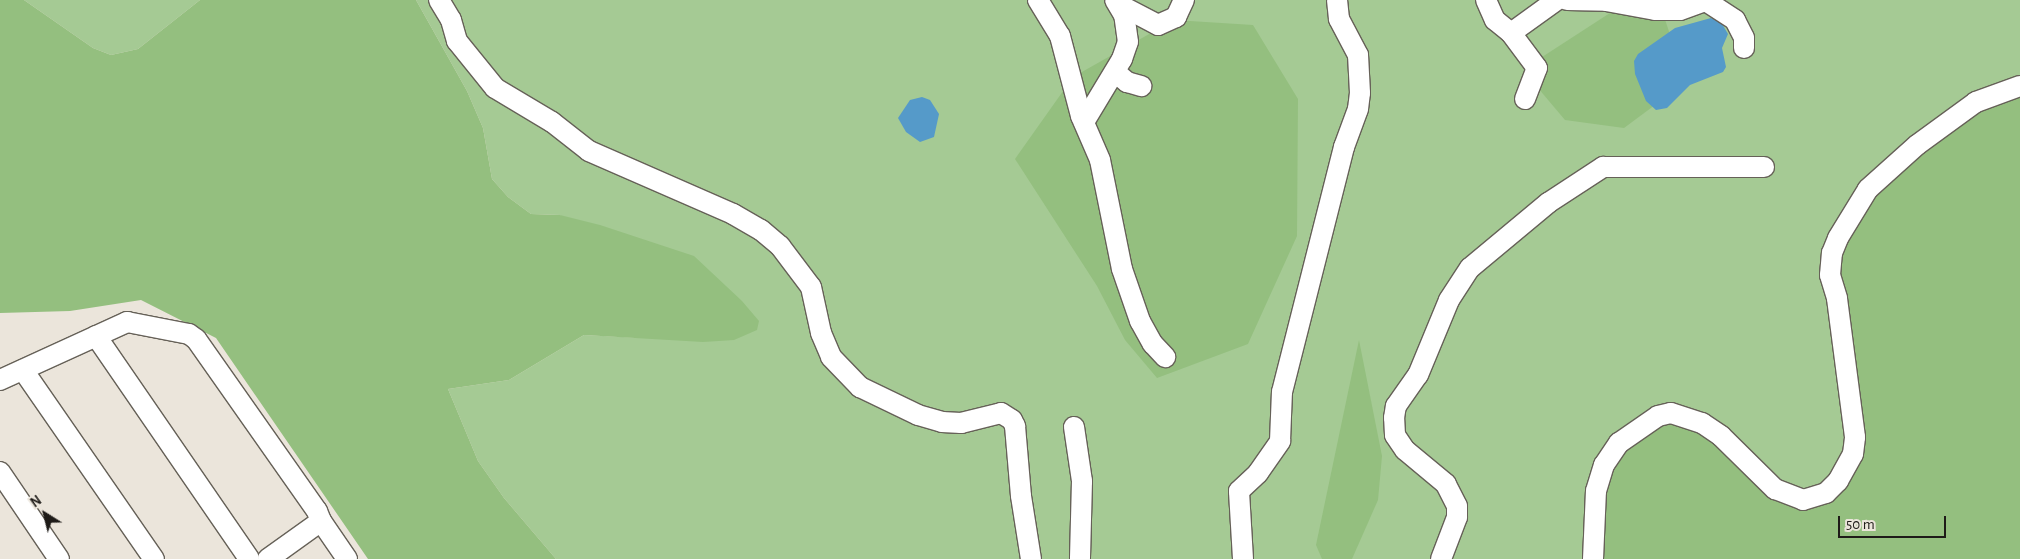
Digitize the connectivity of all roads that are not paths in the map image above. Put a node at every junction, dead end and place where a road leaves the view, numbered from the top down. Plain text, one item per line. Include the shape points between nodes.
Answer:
1 (439, 0) edge
2 (1038, 0) edge
3 (1184, 0) edge
4 (1337, 0) edge
5 (1486, 0) edge
6 (1556, 0) edge
7 (1567, 0) edge
8 (1707, 1) edge
9 (1116, 2) edge
10 (1511, 34) junction
11 (1744, 48) dead end
12 (1115, 72) junction
13 (1140, 86) dead end
14 (2020, 86) edge
15 (1525, 99) dead end
16 (1084, 122) junction
17 (1764, 167) dead end
18 (96, 336) junction
19 (1166, 357) dead end
20 (23, 370) junction
21 (0, 380) edge
22 (1074, 427) dead end
23 (0, 472) edge
24 (321, 521) junction
25 (59, 559) edge
26 (154, 559) edge
27 (249, 559) edge
28 (268, 559) edge
29 (347, 559) edge
30 (1031, 559) edge
31 (1080, 559) edge
32 (1243, 559) edge
33 (1442, 559) edge
34 (1593, 559) edge

1 - 30 street via 452,20 457,41 494,88 552,122 589,151 733,214 780,246 811,287 821,333 831,357 860,387 918,415 942,422 961,424 1001,413 1012,420 1016,426 1021,496
2 - 16 street via 1060,36
3 - 9 street via 1176,17 1158,25
4 - 32 street via 1339,19 1358,55 1358,109 1344,147 1282,392 1280,441 1273,454 1238,491
5 - 10 street via 1495,20
6 - 10 street
7 - 8 street via 1614,2 1655,10 1680,10
8 - 11 street via 1735,20 1742,31
9 - 12 street via 1124,15 1128,42
10 - 15 street via 1537,68
12 - 13 street via 1127,82
12 - 16 street
14 - 34 street via 1976,102 1917,145 1868,189 1838,238 1832,253 1830,276 1837,298 1855,437 1853,454 1838,481 1826,493 1802,500 1774,489 1721,436 1702,423 1671,413 1658,416 1619,443 1604,465 1596,492
16 - 19 street via 1100,160 1122,269 1140,321 1152,344
17 - 33 street via 1603,167 1548,203 1470,268 1449,300 1418,375 1396,406 1394,418 1395,436 1405,450 1446,484 1457,506 1457,517
18 - 20 street
18 - 24 street via 127,322 189,334 196,339
18 - 27 street
20 - 21 street
20 - 26 street
22 - 31 street via 1082,481
23 - 25 street
24 - 28 street
24 - 29 street

